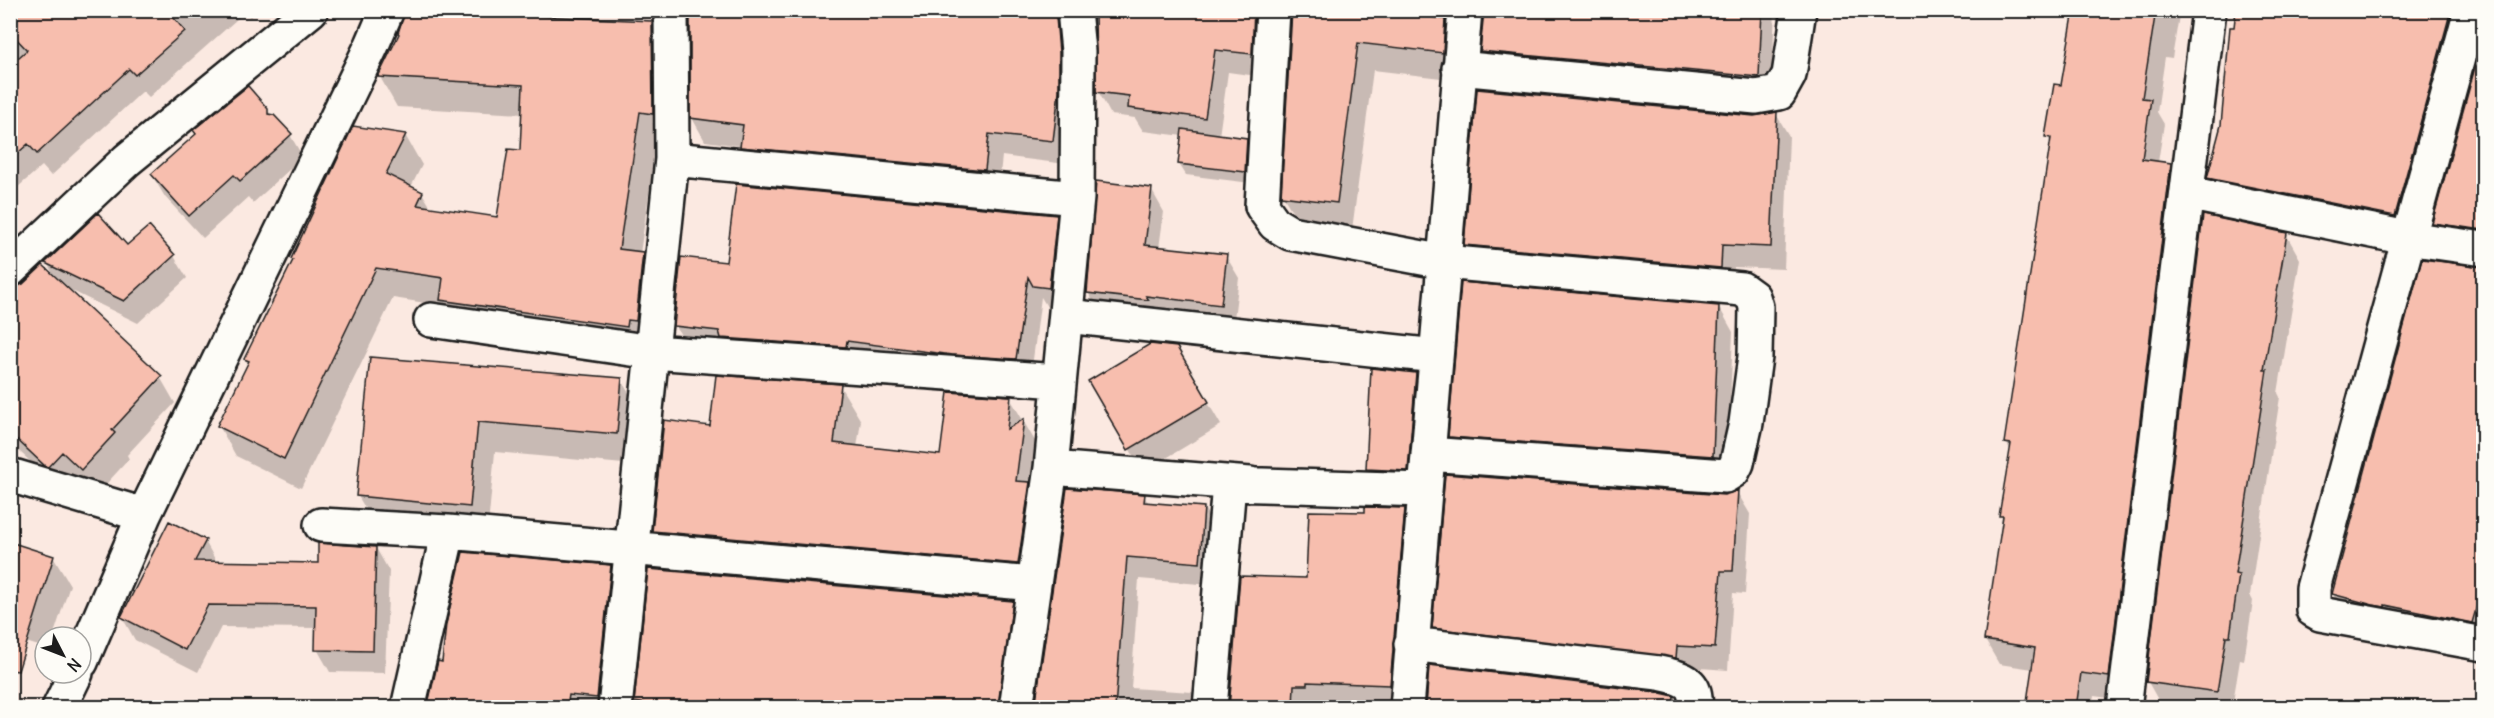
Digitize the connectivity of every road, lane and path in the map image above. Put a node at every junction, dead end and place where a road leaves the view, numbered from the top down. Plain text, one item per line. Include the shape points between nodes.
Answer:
1 (311, 10) edge
2 (387, 10) edge
3 (671, 10) edge
4 (1074, 10) edge
5 (1273, 10) edge
6 (1465, 10) edge
7 (1799, 10) edge
8 (2209, 10) edge
9 (2471, 10) edge
10 (1459, 68) junction
11 (672, 159) junction
12 (2187, 194) junction
13 (1077, 198) junction
14 (2407, 238) junction
15 (2484, 249) edge
16 (1444, 262) junction
17 (10, 270) edge
18 (1066, 316) junction
19 (431, 320) dead end
20 (652, 352) junction
21 (1436, 356) junction
22 (1059, 381) junction
23 (1428, 454) junction
24 (1051, 468) junction
25 (10, 475) edge
26 (1264, 486) junction
27 (1425, 490) junction
28 (144, 515) junction
29 (321, 525) dead end
30 (448, 532) junction
31 (631, 549) junction
32 (1034, 584) junction
33 (93, 634) edge
34 (1411, 644) junction
35 (2484, 644) edge
36 (70, 685) edge
37 (59, 708) edge
38 (408, 708) edge
39 (615, 708) edge
40 (1016, 708) edge
41 (1210, 708) edge
42 (1407, 708) edge
43 (1695, 708) edge
44 (2124, 708) edge

1 - 17 street via 127,160
2 - 28 street
3 - 11 street
4 - 13 street via 1078,51
5 - 16 street via 1262,206 1275,224 1290,233
6 - 10 street
7 - 10 street via 1790,75 1779,93 1756,97
8 - 12 street
9 - 14 street
10 - 16 street
11 - 13 street
11 - 20 street
12 - 14 street
12 - 44 street
13 - 18 street
14 - 15 street
14 - 35 street via 2313,588 2313,610
16 - 21 street
16 - 23 street via 1743,289 1753,297 1756,307 1755,357 1737,463 1725,476
18 - 21 street
18 - 22 street
19 - 20 street
20 - 22 street
20 - 31 street
21 - 23 street
22 - 24 street
23 - 27 street
24 - 26 street
24 - 32 street
25 - 28 street
26 - 27 street
26 - 41 street via 1228,484
27 - 34 street
28 - 33 street
29 - 30 street
30 - 31 street
30 - 38 street
31 - 32 street
31 - 39 street
32 - 40 street
34 - 42 street
34 - 43 street via 1659,673 1690,683
36 - 37 street

